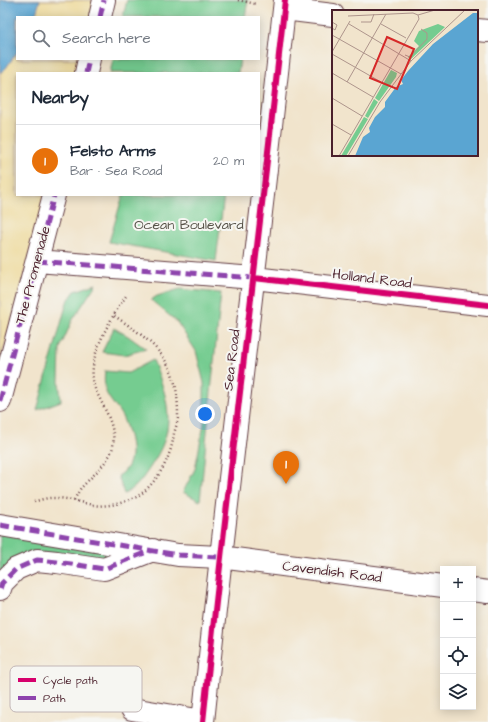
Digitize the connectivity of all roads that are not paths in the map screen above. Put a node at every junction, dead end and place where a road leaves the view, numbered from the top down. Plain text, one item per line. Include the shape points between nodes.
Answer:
1 (104, 0) edge
2 (284, 5) edge
3 (332, 15) edge
4 (100, 16) edge
5 (478, 30) edge
6 (488, 31) edge
7 (89, 60) edge
8 (86, 72) edge
9 (54, 196) edge
10 (37, 261) junction
11 (254, 278) junction
12 (488, 305) edge
13 (0, 401) edge
14 (0, 524) edge
15 (153, 550) junction
16 (220, 557) junction
17 (440, 586) edge
18 (0, 589) edge
19 (476, 590) edge
20 (488, 592) edge
21 (142, 711) edge
22 (203, 721) edge

1 - 4 street
2 - 3 street
2 - 11 street, Sea Road
5 - 6 street
7 - 8 street
9 - 10 street, The Promenade
10 - 11 street, Holland Road
10 - 13 street, The Promenade
11 - 12 street, Holland Road
11 - 16 street, Sea Road
14 - 15 street, Cavendish Road
15 - 16 street, Cavendish Road via 178,555
15 - 18 street via 104,569 37,560 16,569 2,583
16 - 17 street, Cavendish Road
16 - 22 street, Sea Road
19 - 20 street
21 - 22 street

